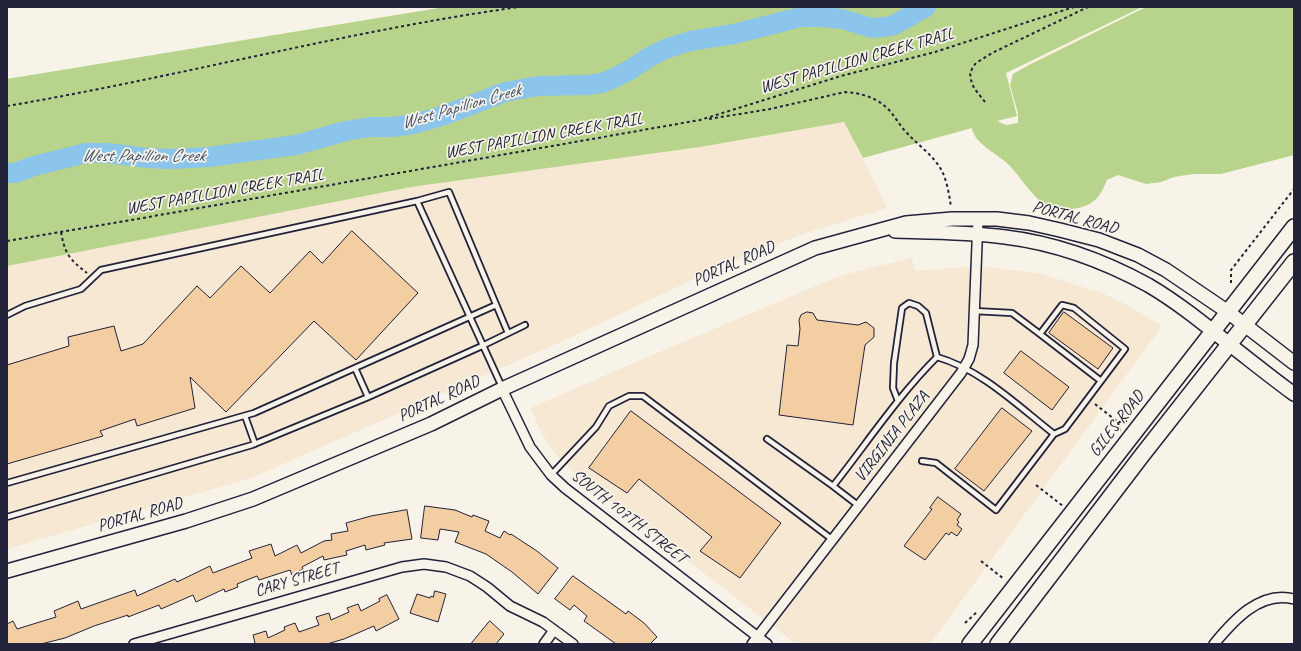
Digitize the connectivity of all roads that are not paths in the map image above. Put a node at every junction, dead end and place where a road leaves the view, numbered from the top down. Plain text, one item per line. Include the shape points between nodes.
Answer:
1 (417, 201) junction
2 (978, 219) junction
3 (1294, 228) edge
4 (876, 231) junction
5 (977, 234) junction
6 (1294, 262) edge
7 (496, 304) junction
8 (974, 312) junction
9 (1228, 312) junction
10 (7, 315) edge
11 (469, 316) junction
12 (525, 325) dead end
13 (1244, 325) junction
14 (1214, 332) junction
15 (508, 333) junction
16 (1040, 334) junction
17 (1230, 344) junction
18 (482, 346) junction
19 (937, 357) junction
20 (1294, 363) edge
21 (354, 368) junction
22 (964, 368) junction
23 (1101, 381) junction
24 (502, 389) junction
25 (1294, 394) edge
26 (368, 397) junction
27 (898, 401) junction
28 (245, 416) junction
29 (1054, 434) junction
30 (768, 439) dead end
31 (255, 444) junction
32 (922, 461) dead end
33 (551, 475) junction
34 (7, 483) edge
35 (833, 486) junction
36 (858, 506) junction
37 (7, 517) edge
38 (833, 540) junction
39 (7, 571) edge
40 (1294, 599) edge
41 (554, 630) junction
42 (755, 640) edge
43 (143, 643) edge
44 (134, 644) edge
45 (544, 644) edge
46 (573, 644) edge
47 (767, 644) edge
48 (970, 644) edge
49 (998, 644) edge
50 (1214, 644) edge

1 - 7 lane via 449,192
1 - 10 lane via 101,270 81,289 25,306
1 - 11 lane
2 - 4 main road, PORTAL ROAD via 906,223
2 - 5 street, VIRGINIA PLAZA
2 - 9 main road, PORTAL ROAD via 1029,223 1118,247 1166,270
3 - 9 main road, GILES ROAD
4 - 5 main road, PORTAL ROAD
4 - 24 main road, PORTAL ROAD via 815,248
5 - 8 street, VIRGINIA PLAZA
5 - 14 main road, PORTAL ROAD via 1042,244 1097,261 1149,286
6 - 13 main road
7 - 11 lane
7 - 15 lane
8 - 16 lane via 1012,313
8 - 22 street, VIRGINIA PLAZA via 973,345
9 - 13 main road, PORTAL ROAD
9 - 14 main road, GILES ROAD
11 - 18 lane
11 - 21 lane
12 - 15 lane
13 - 17 main road
13 - 20 main road, PORTAL ROAD
14 - 17 main road, PORTAL ROAD
14 - 48 main road, GILES ROAD
15 - 18 lane
16 - 23 lane
16 - 23 lane via 1062,305 1074,308 1125,349
17 - 25 main road, PORTAL ROAD
17 - 49 main road
18 - 24 lane
18 - 26 lane
19 - 22 lane
19 - 27 lane
19 - 27 lane via 926,314 918,306 909,303 902,308 894,363 893,388
21 - 26 lane
21 - 28 lane
22 - 29 lane via 995,387
22 - 36 street, VIRGINIA PLAZA
23 - 29 lane via 1065,429
24 - 33 street, SOUTH 107TH STREET via 530,447
24 - 39 main road, PORTAL ROAD via 431,424 253,499 186,521
26 - 31 lane
27 - 35 lane
28 - 31 lane
28 - 34 lane
29 - 32 lane via 996,510 936,463
30 - 35 lane
31 - 37 lane
33 - 38 lane via 596,427 609,406 629,396 643,396
33 - 42 street, SOUTH 107TH STREET
35 - 36 lane
36 - 38 street, VIRGINIA PLAZA
38 - 42 street, VIRGINIA PLAZA
40 - 50 street via 1272,599 1257,604 1232,623
41 - 43 street, CARY STREET via 510,606 470,576 446,567 424,564 402,567
41 - 45 street
41 - 46 street, CARY STREET
42 - 47 street, SOUTH 107TH STREET
43 - 44 street, CARY STREET

